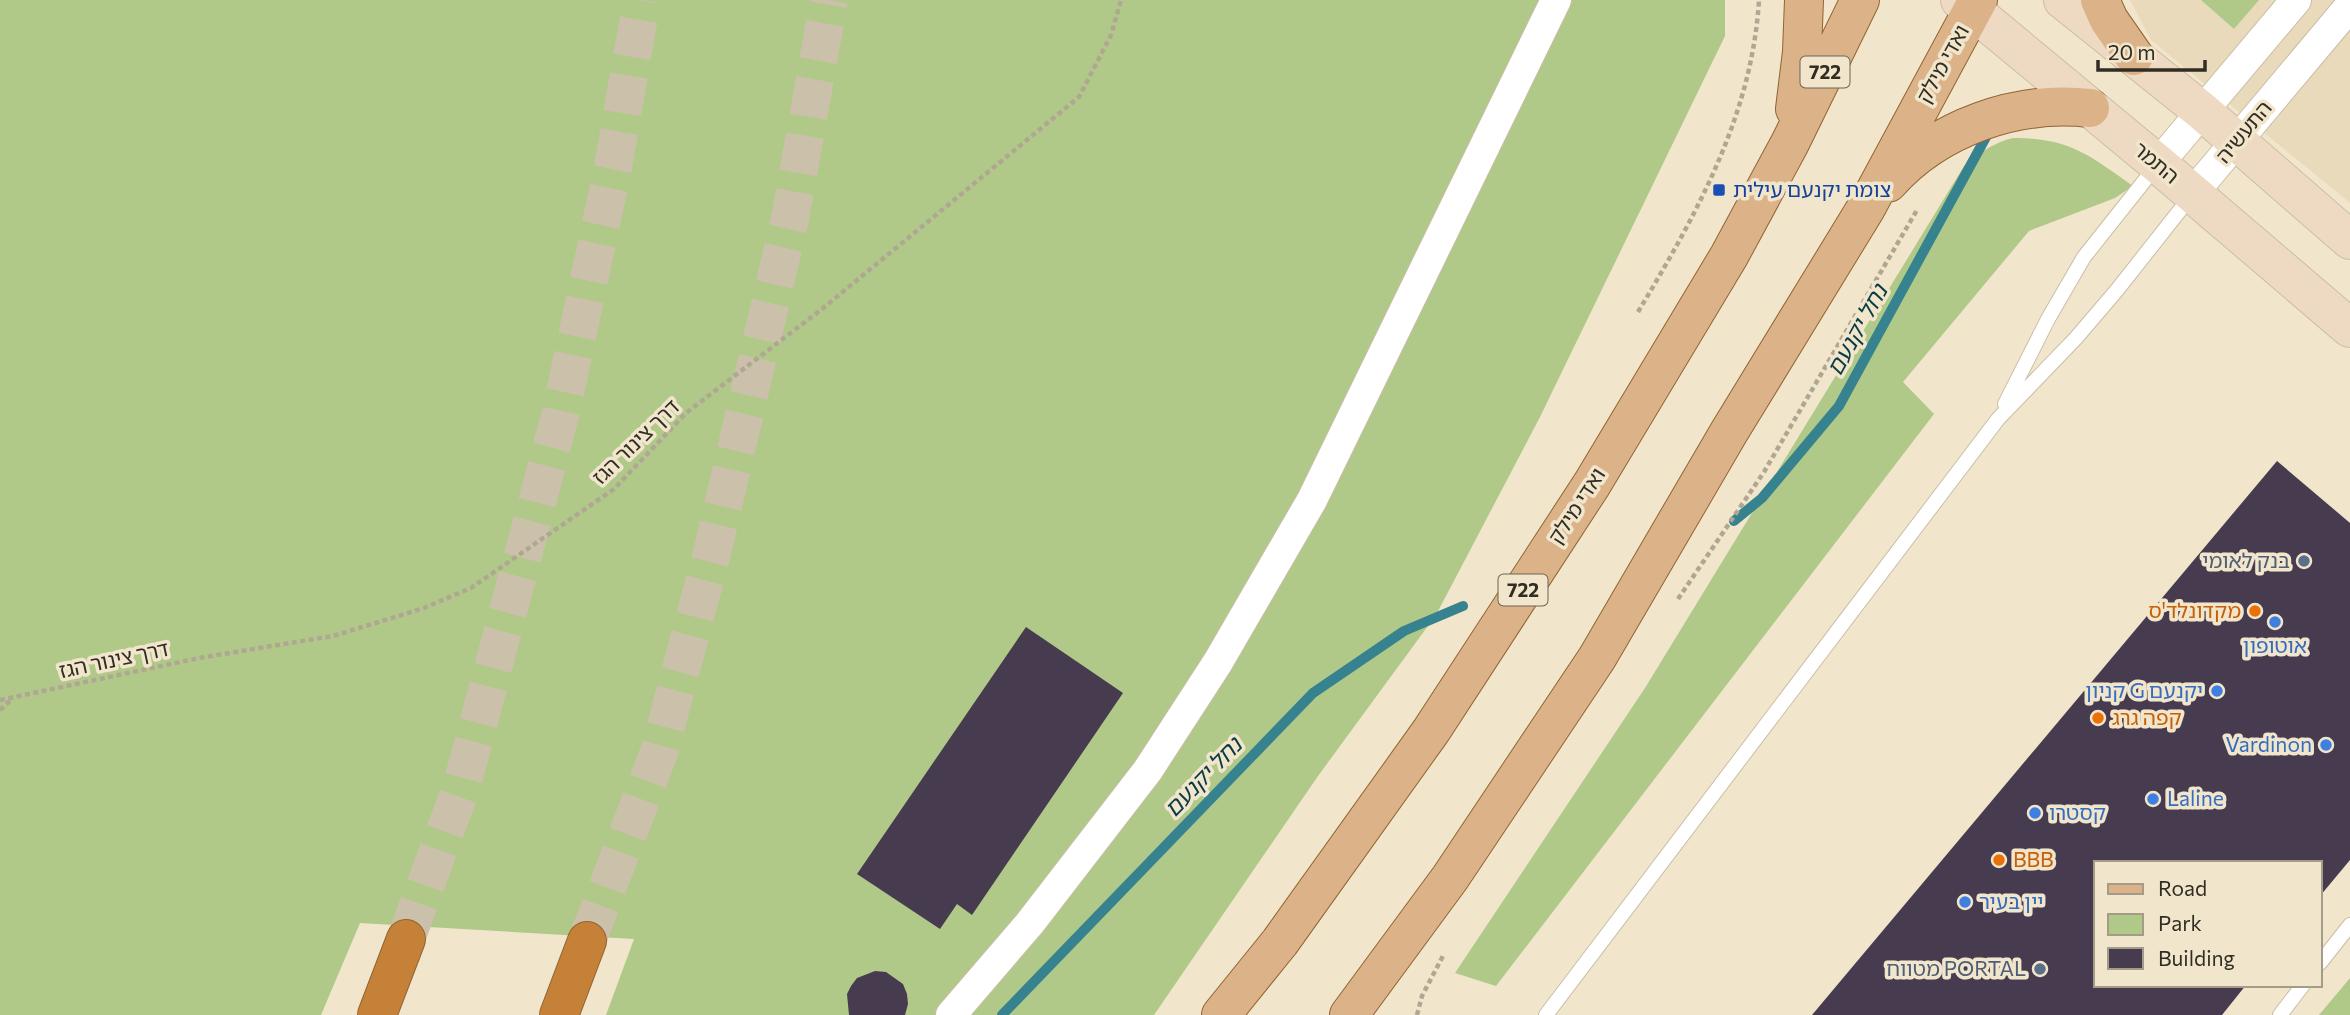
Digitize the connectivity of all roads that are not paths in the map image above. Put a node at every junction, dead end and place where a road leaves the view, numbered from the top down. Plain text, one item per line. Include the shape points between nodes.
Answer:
1 (1556, 0) edge
2 (1564, 0) edge
3 (1804, 0) edge
4 (1860, 0) edge
5 (2063, 0) edge
6 (2100, 0) edge
7 (2296, 0) edge
8 (1970, 3) edge
9 (2350, 6) edge
10 (1540, 36) junction
11 (2134, 56) junction
12 (2090, 108) junction
13 (2203, 112) junction
14 (2236, 141) junction
15 (1790, 143) junction
16 (2158, 164) junction
17 (2193, 194) junction
18 (1866, 208) junction
19 (2350, 240) edge
20 (2350, 328) edge
21 (1998, 419) junction
22 (2350, 925) edge
23 (406, 939) tunnel mouth
24 (587, 941) tunnel mouth
25 (2322, 960) edge
26 (2301, 987) edge
27 (377, 1015) edge
28 (559, 1015) edge
29 (951, 1015) edge
30 (1221, 1015) edge
31 (1349, 1015) edge
32 (1546, 1015) edge
33 (2280, 1015) edge

1 - 10 street
2 - 10 street
3 - 15 main road
4 - 15 main road, ואדי מילק / 722
5 - 11 main road
6 - 11 main road
7 - 13 street
8 - 12 main road, התמר
8 - 18 main road, ואדי מילק
9 - 14 street, התעשיה
10 - 29 street via 1312,500 1218,662 1148,770 1030,923
11 - 13 main road
12 - 16 main road, התמר
12 - 18 main road via 2043,107 1963,127 1894,176
13 - 14 main road
13 - 16 street
14 - 17 street, התעשיה
14 - 19 main road
15 - 30 main road, ואדי מילק / 722 via 1729,256 1592,484 1446,709 1280,942
16 - 17 main road, התמר
16 - 21 lane via 2084,257
17 - 20 main road, התמר
17 - 21 lane via 2084,328
18 - 31 main road, ואדי מילק via 1597,658 1450,878
21 - 32 lane
22 - 25 lane
23 - 27 highway
24 - 28 highway
26 - 33 lane

